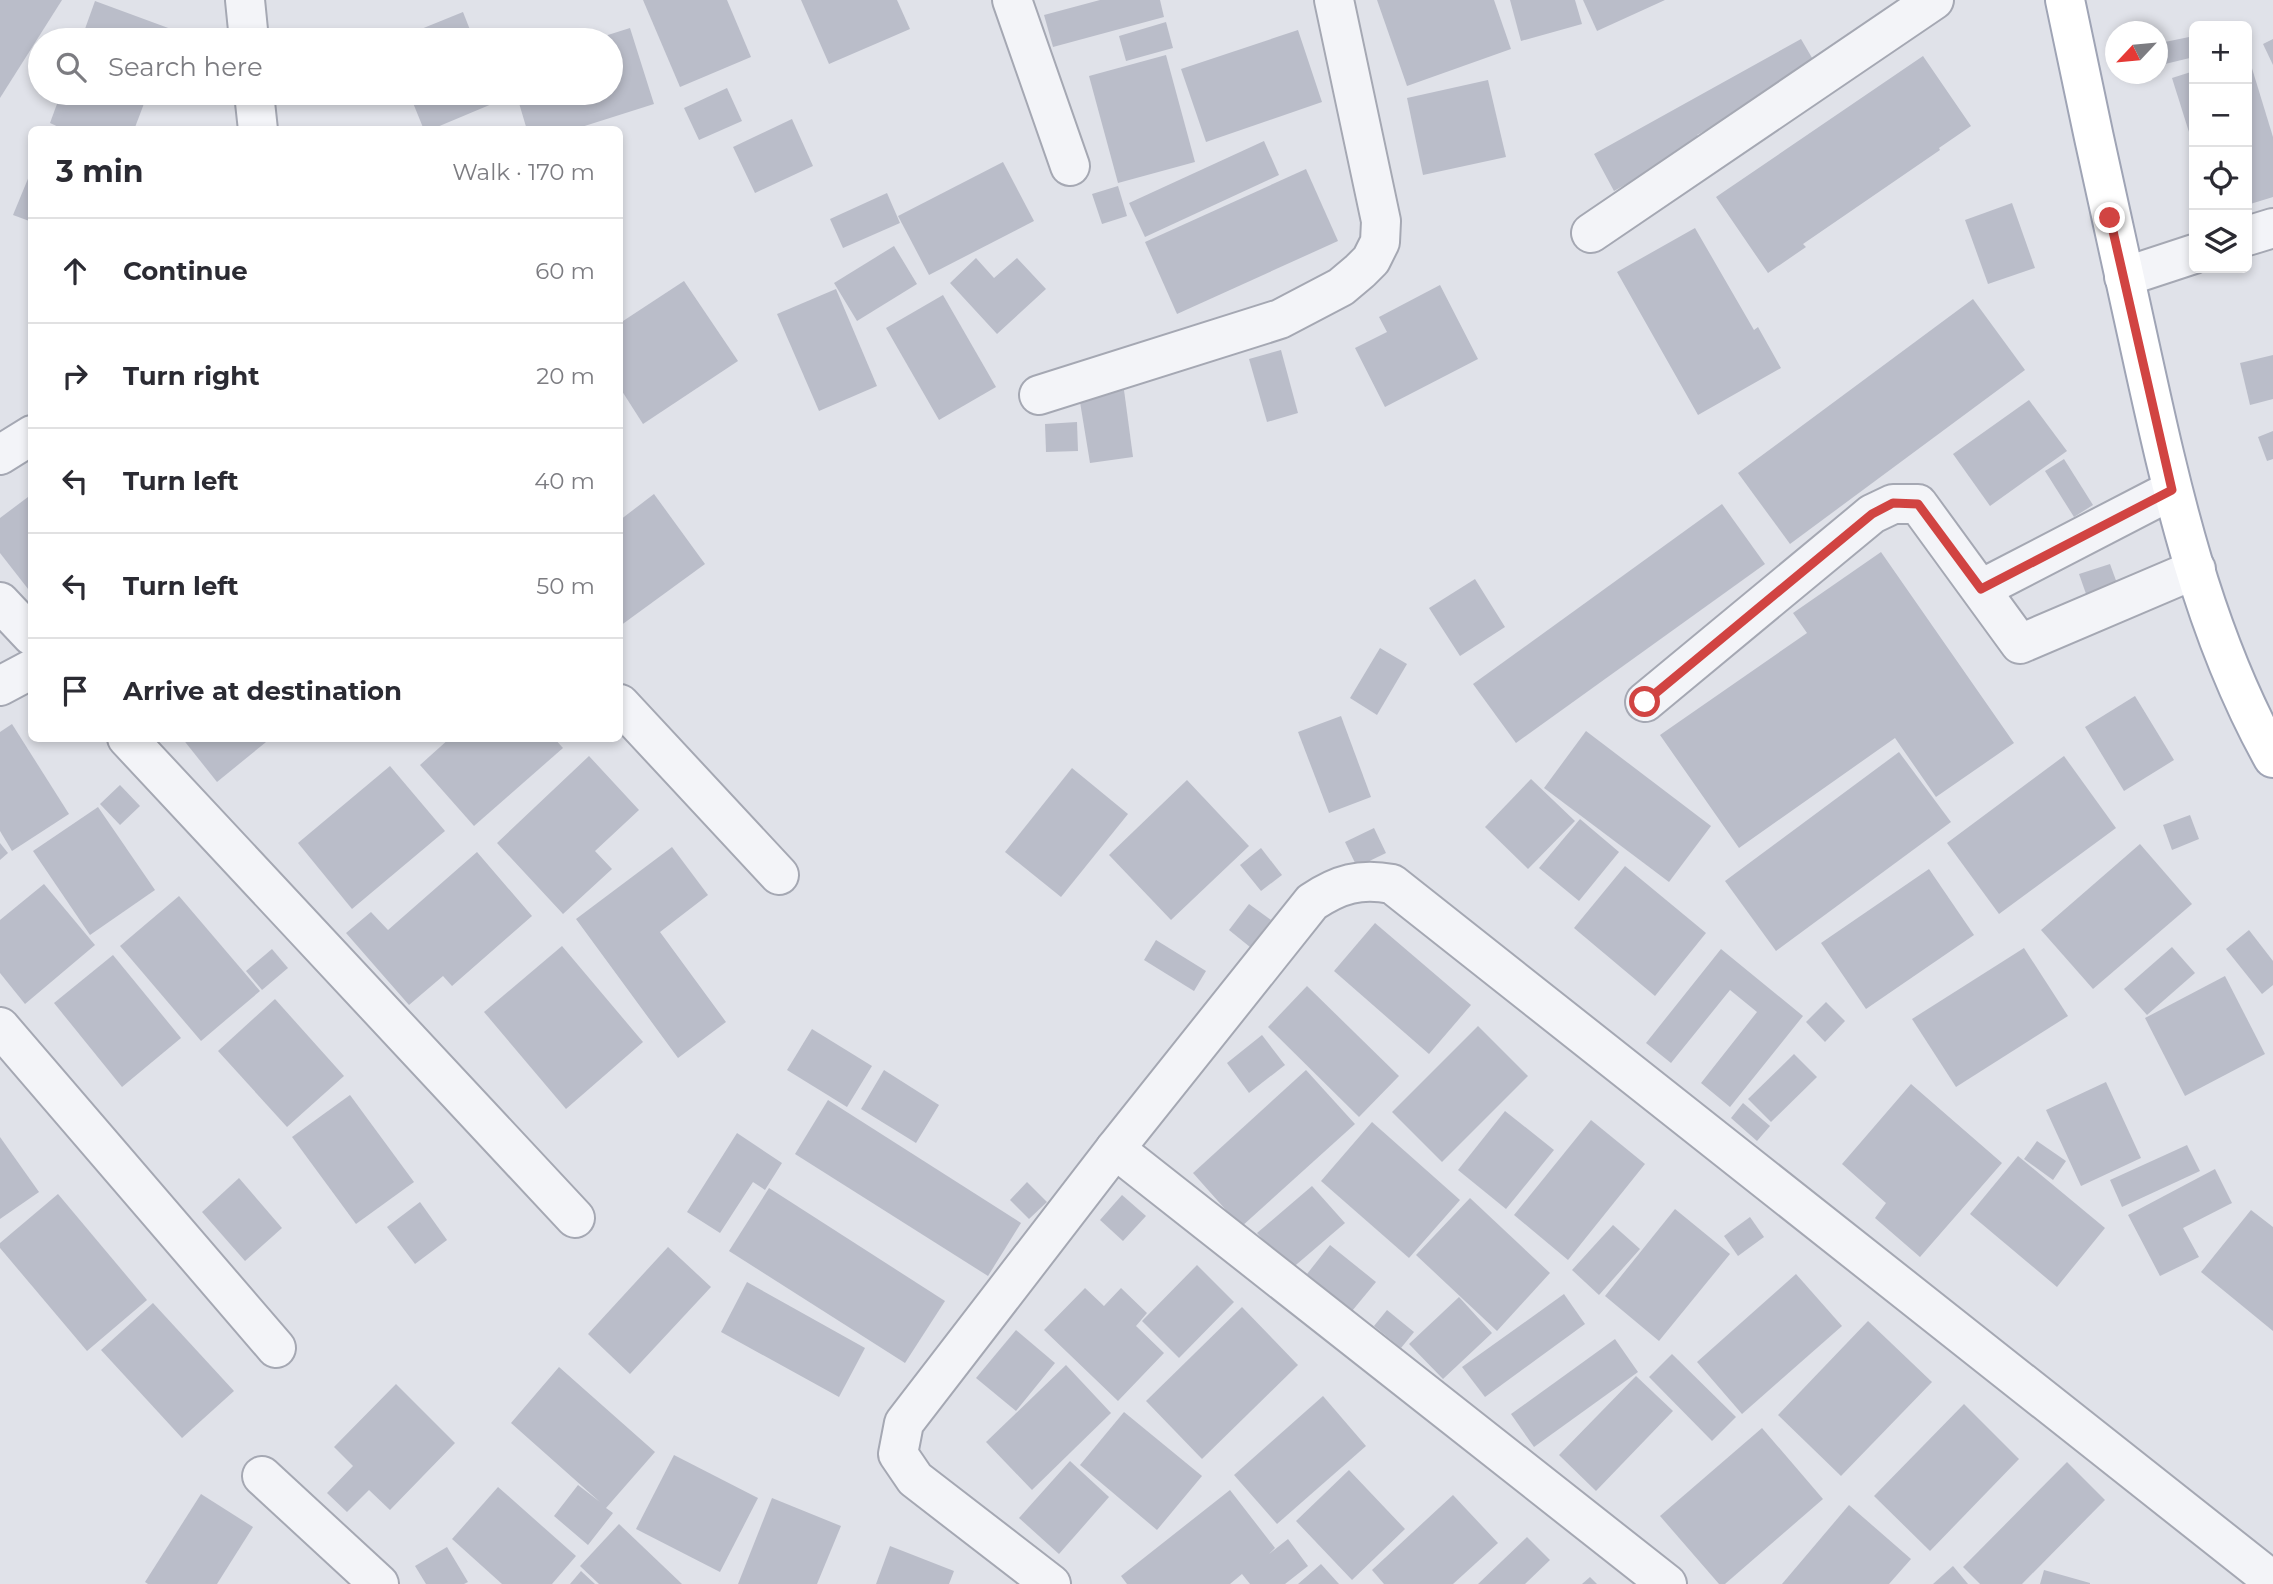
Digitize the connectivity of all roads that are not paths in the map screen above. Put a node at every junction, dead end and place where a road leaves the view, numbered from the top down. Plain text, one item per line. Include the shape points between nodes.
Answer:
1 (245, 0) edge
2 (1012, 0) edge
3 (1334, 0) edge
4 (1934, 0) edge
5 (2065, 0) edge
6 (248, 28) edge
7 (255, 105) edge
8 (258, 126) edge
9 (1070, 166) dead end
10 (2273, 228) edge
11 (1591, 233) dead end
12 (2252, 234) edge
13 (2189, 256) edge
14 (2124, 277) junction
15 (1039, 394) dead end
16 (28, 438) edge
17 (0, 455) edge
18 (2172, 490) junction
19 (2196, 569) junction
20 (1981, 589) junction
21 (0, 602) edge
22 (28, 632) edge
23 (28, 671) edge
24 (0, 686) edge
25 (1645, 702) dead end
26 (623, 707) edge
27 (131, 742) edge
28 (2273, 758) edge
29 (779, 875) dead end
30 (0, 1027) edge
31 (1115, 1149) junction
32 (575, 1218) dead end
33 (276, 1348) dead end
34 (262, 1476) dead end
35 (2273, 1581) edge
36 (379, 1584) edge
37 (1051, 1584) edge
38 (1667, 1584) edge

1 - 6 street
2 - 9 street
3 - 15 street via 1381,221 1380,242 1371,260 1341,288 1280,319
4 - 11 street
5 - 14 main road
7 - 8 street
10 - 12 street
13 - 14 street
14 - 18 main road
16 - 17 street
18 - 19 main road
18 - 20 street
19 - 20 street via 2020,644
19 - 28 main road via 2217,639
20 - 25 street via 1918,504 1893,503 1872,514
21 - 22 street
23 - 24 street
26 - 29 street
27 - 32 street
30 - 33 street
31 - 35 street via 1312,902 1353,883 1373,880 1392,884
31 - 37 street via 904,1423 898,1454 915,1479
31 - 38 street
34 - 36 street

